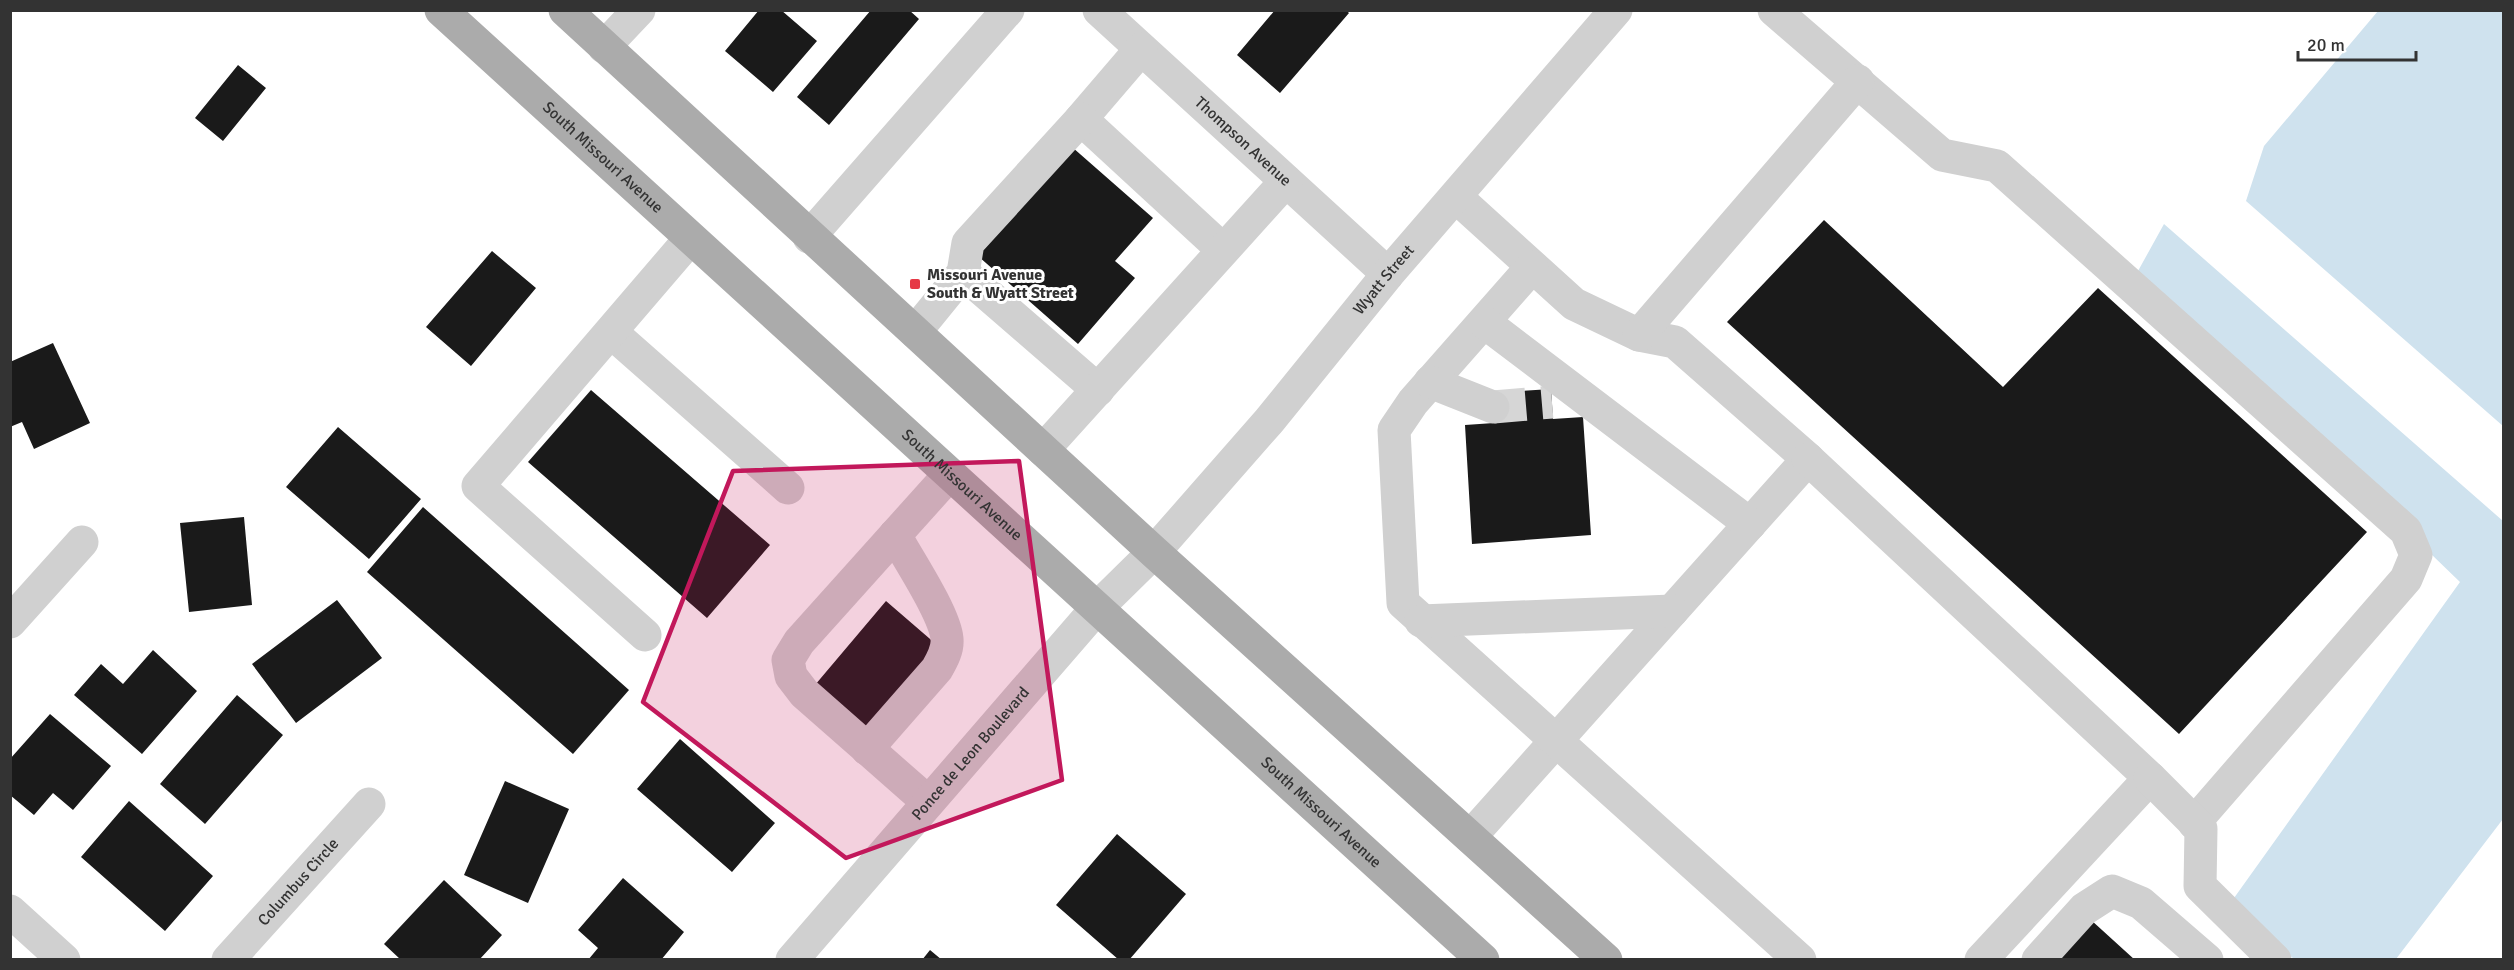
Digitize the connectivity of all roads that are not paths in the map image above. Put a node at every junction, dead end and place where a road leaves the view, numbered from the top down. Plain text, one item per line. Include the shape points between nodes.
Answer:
1 (441, 10) edge
2 (565, 10) edge
3 (639, 10) edge
4 (1008, 10) edge
5 (1099, 10) edge
6 (1616, 10) edge
7 (1774, 10) edge
8 (604, 47) junction
9 (1142, 50) junction
10 (1858, 81) junction
11 (1081, 119) junction
12 (1286, 181) junction
13 (1456, 197) junction
14 (809, 237) junction
15 (690, 239) junction
16 (1223, 250) junction
17 (1532, 267) junction
18 (963, 273) junction
19 (1388, 274) junction
20 (1484, 322) junction
21 (610, 332) junction
22 (915, 332) junction
23 (1639, 334) junction
24 (1430, 382) junction
25 (1098, 390) junction
26 (1586, 398) junction
27 (1552, 402) tunnel mouth
28 (1493, 406) tunnel mouth
29 (1043, 450) junction
30 (1808, 459) junction
31 (949, 475) junction
32 (788, 488) dead end
33 (1750, 524) junction
34 (895, 535) junction
35 (82, 542) dead end
36 (1154, 552) junction
37 (1096, 609) junction
38 (1672, 611) junction
39 (1421, 621) junction
40 (10, 622) edge
41 (645, 635) dead end
42 (1558, 741) junction
43 (867, 749) junction
44 (2150, 778) junction
45 (928, 802) junction
46 (369, 804) dead end
47 (2194, 823) junction
48 (1470, 837) junction
49 (10, 911) edge
50 (64, 960) edge
51 (228, 960) edge
52 (792, 960) edge
53 (1483, 960) edge
54 (1606, 960) edge
55 (1800, 960) edge
56 (1981, 960) edge
57 (2038, 960) edge
58 (2207, 960) edge
59 (2276, 960) edge

1 - 15 main road, South Missouri Avenue
2 - 8 main road
3 - 8 street
4 - 14 street
5 - 9 street, Thompson Avenue
6 - 13 street, Wyatt Street
7 - 10 street
8 - 14 main road
9 - 11 street
9 - 12 street, Thompson Avenue
10 - 23 street
10 - 47 street via 1942,155 1997,166 2406,531 2416,555 2406,579
11 - 16 street
11 - 18 street via 968,243
12 - 16 street
12 - 19 street, Thompson Avenue
13 - 17 street
13 - 19 street, Wyatt Street
14 - 22 main road
15 - 21 street
15 - 31 main road, South Missouri Avenue
16 - 25 street
17 - 20 street
17 - 23 street via 1574,304
18 - 22 street
18 - 25 street
19 - 36 street, Wyatt Street via 1269,421
20 - 24 street
20 - 26 street
21 - 32 street
21 - 41 street via 478,486
22 - 29 main road
23 - 30 street via 1675,342
24 - 28 street
24 - 39 street via 1394,430 1403,603
25 - 29 street
26 - 27 street
26 - 33 street
29 - 36 main road
30 - 33 street
30 - 44 street
31 - 34 street
31 - 37 main road, South Missouri Avenue
33 - 38 street
34 - 43 street via 944,623 948,640 937,669
34 - 43 street via 799,642 788,660 791,676 804,693
35 - 40 street
36 - 37 street, Ponce de Leon Boulevard
36 - 48 main road
37 - 45 street, Ponce de Leon Boulevard
37 - 53 main road, South Missouri Avenue
38 - 39 street
38 - 42 street
39 - 42 street
42 - 48 street
42 - 55 street
43 - 45 street
44 - 47 street
44 - 56 street
45 - 52 street, Ponce de Leon Boulevard
46 - 51 street, Columbus Circle
47 - 59 street via 2201,829 2200,886
48 - 54 main road
49 - 50 street
57 - 58 street via 2084,909 2112,891 2141,903

